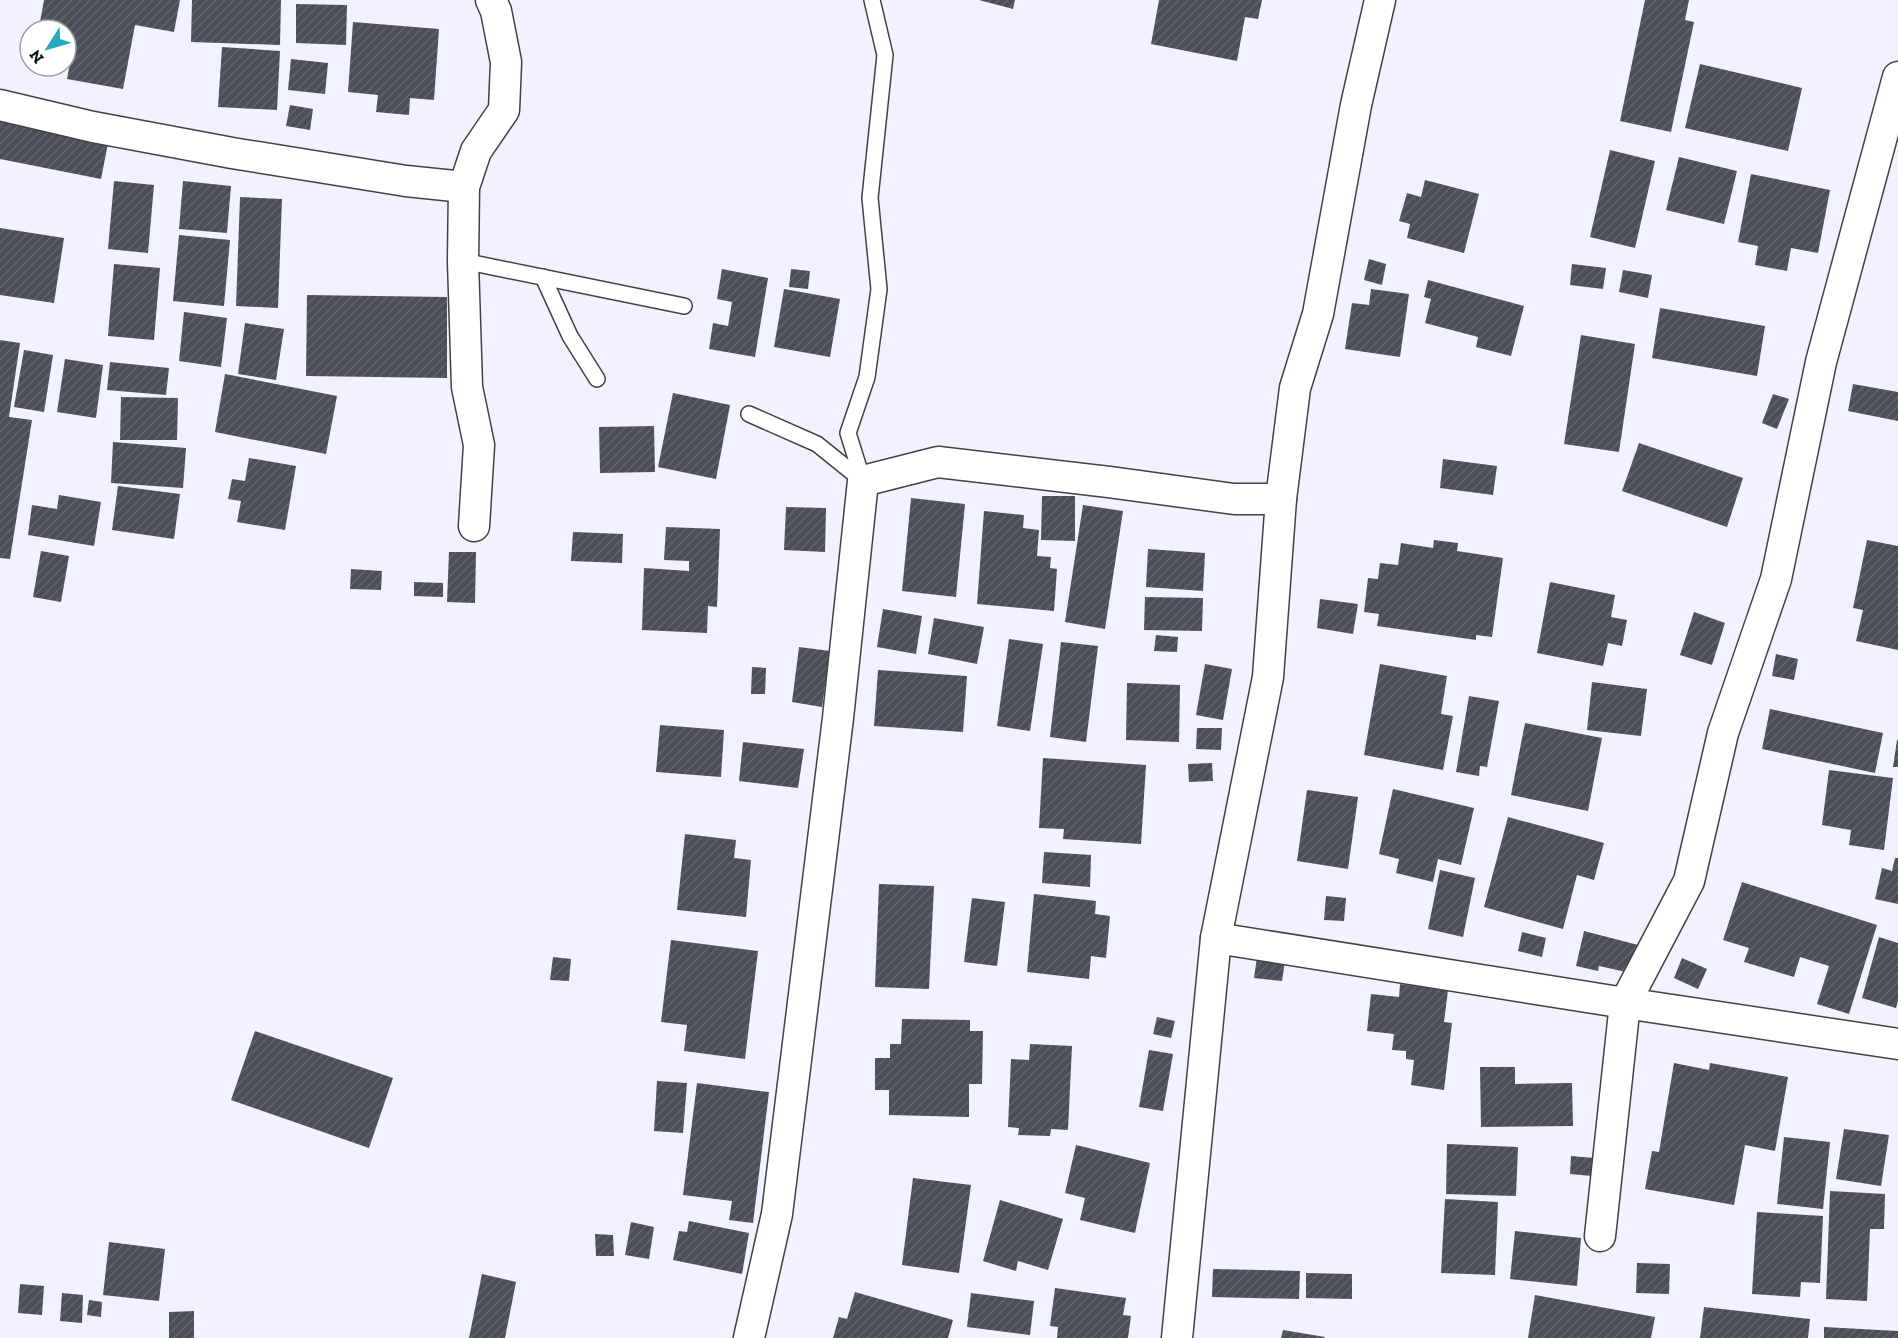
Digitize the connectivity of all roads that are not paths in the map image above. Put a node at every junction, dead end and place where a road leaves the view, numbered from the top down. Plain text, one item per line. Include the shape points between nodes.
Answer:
1 (491, 0) edge
2 (872, 0) edge
3 (1380, 0) edge
4 (1898, 77) edge
5 (0, 105) edge
6 (464, 188) junction
7 (463, 261) junction
8 (543, 277) junction
9 (684, 306) dead end
10 (597, 379) dead end
11 (749, 414) dead end
12 (863, 481) junction
13 (1281, 499) junction
14 (474, 526) dead end
15 (1216, 938) junction
16 (1625, 1003) junction
17 (1898, 1044) edge
18 (1600, 1236) dead end
19 (749, 1338) edge
20 (1177, 1338) edge

1 - 6 street via 506,62 504,110 476,152
2 - 12 lane via 885,55 870,198 879,290 867,377 848,434
3 - 13 street via 1356,105 1318,314 1295,388
4 - 16 street via 1821,362 1776,579 1724,733 1689,881
5 - 6 street via 232,153
6 - 7 street
7 - 8 lane
7 - 14 street via 467,387 479,445
8 - 9 lane
8 - 10 lane via 570,336
11 - 12 lane via 817,444
12 - 13 street via 938,462 1234,499
12 - 19 street via 777,1214
13 - 15 street via 1268,677
15 - 16 street
15 - 20 street
16 - 17 street
16 - 18 street

